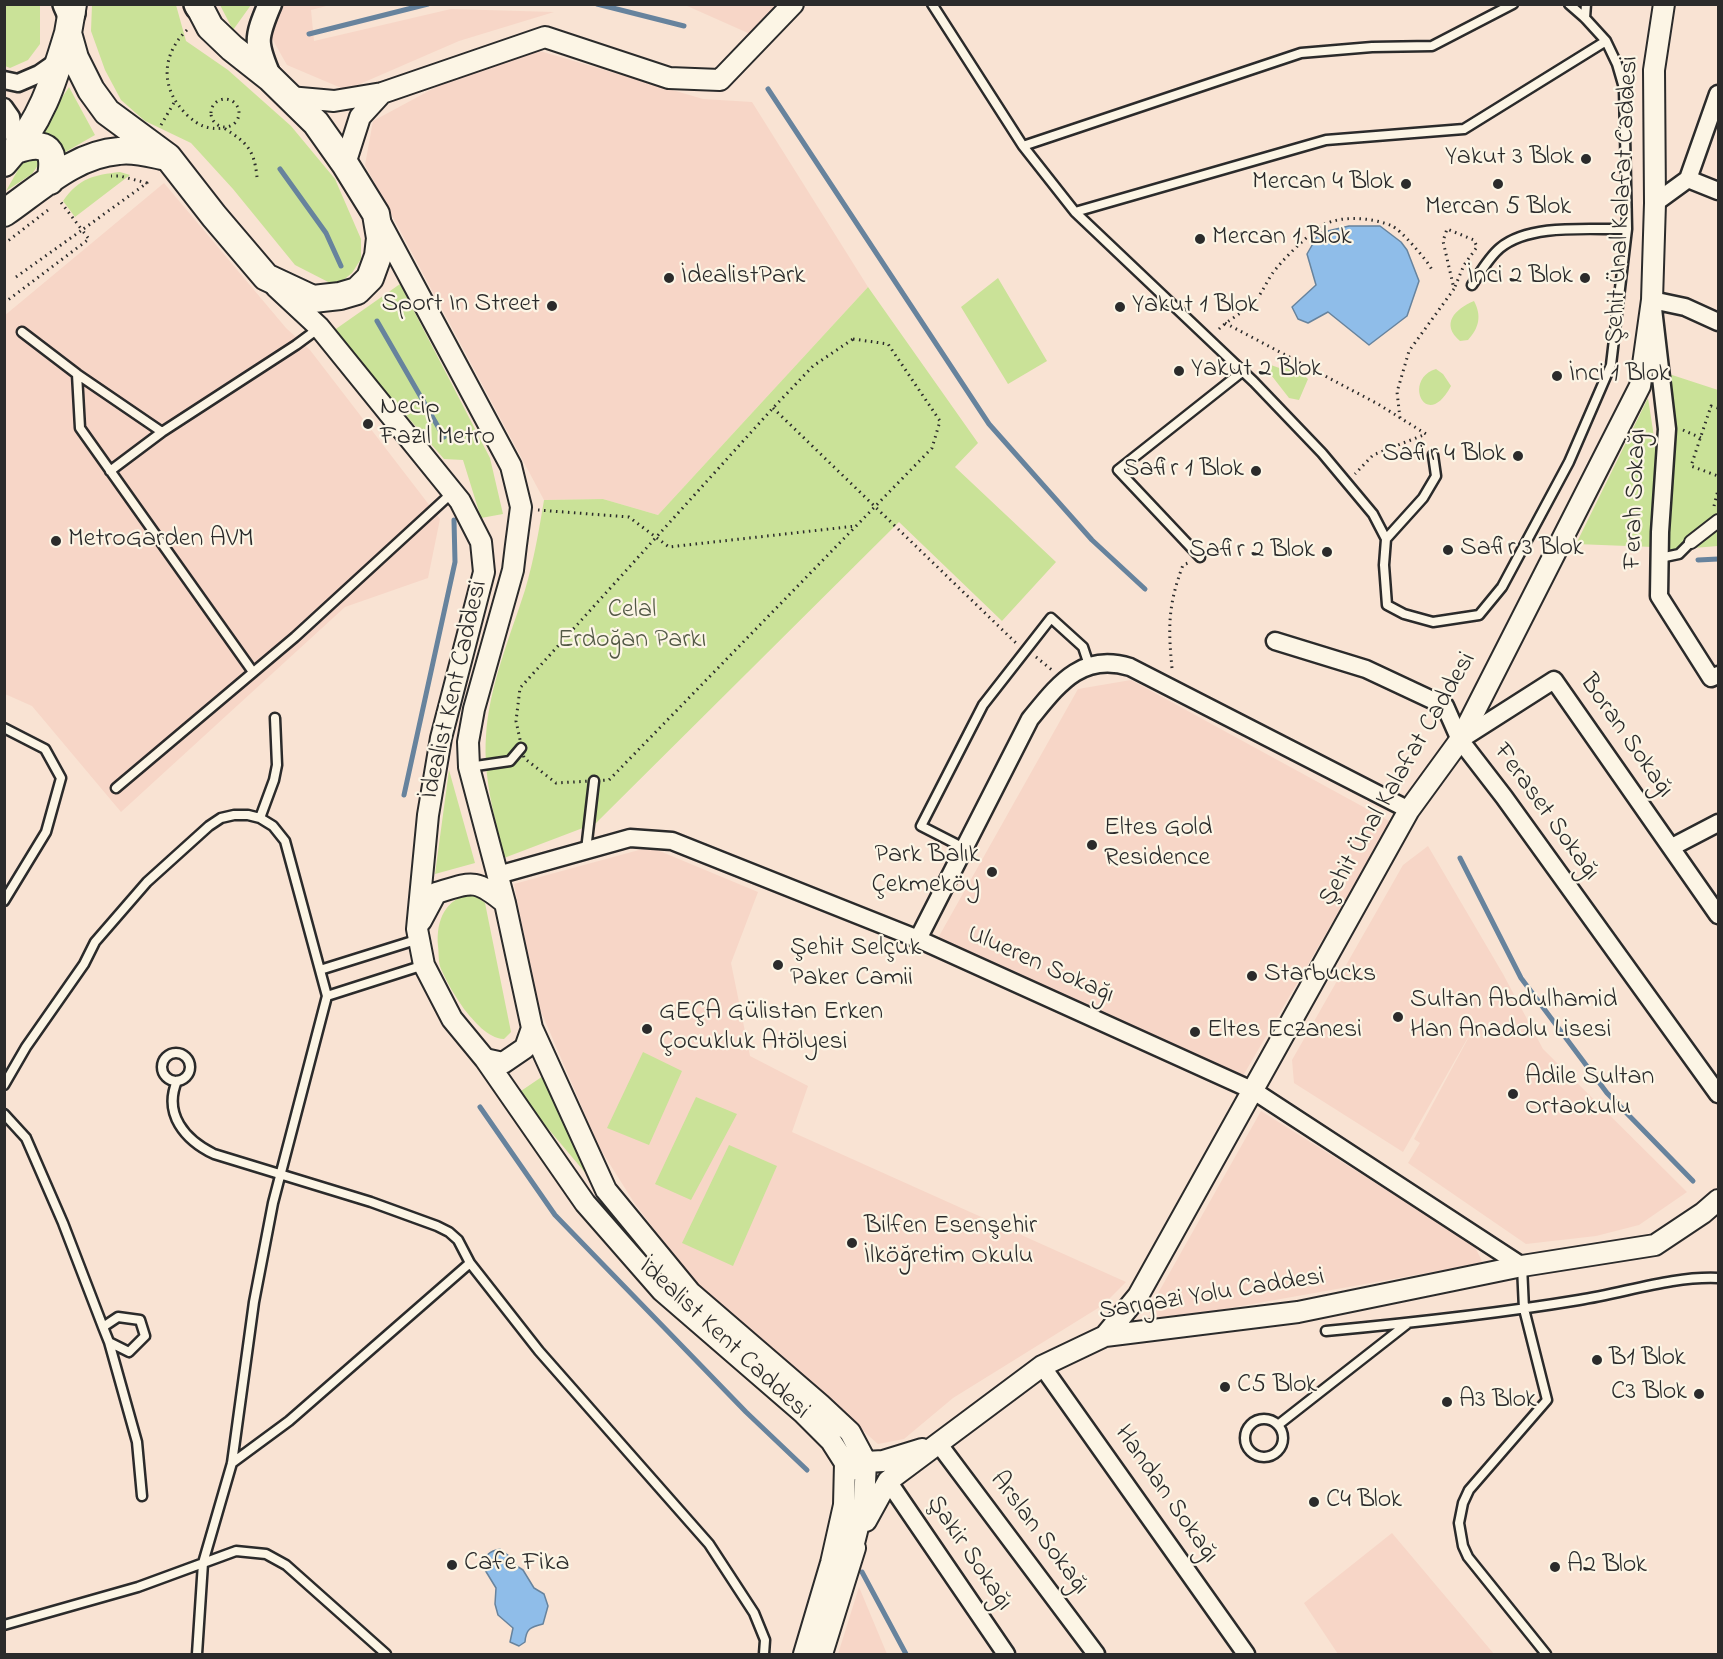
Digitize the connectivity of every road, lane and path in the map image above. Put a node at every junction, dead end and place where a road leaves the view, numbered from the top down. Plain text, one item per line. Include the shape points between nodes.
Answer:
1 (270, 4) edge
2 (793, 4) edge
3 (932, 4) edge
4 (1513, 4) edge
5 (1569, 4) edge
6 (1586, 4) edge
7 (1664, 4) edge
8 (200, 8) edge
9 (70, 14) edge
10 (1585, 18) junction
11 (1606, 41) junction
12 (60, 60) junction
13 (270, 78) junction
14 (4, 80) edge
15 (382, 93) junction
16 (1719, 94) edge
17 (289, 97) junction
18 (175, 101) junction
19 (4, 107) edge
20 (224, 128) junction
21 (1023, 146) junction
22 (159, 151) junction
23 (10, 156) edge
24 (345, 164) junction
25 (102, 176) dead end
26 (257, 177) dead end
27 (1688, 179) junction
28 (58, 189) junction
29 (1719, 192) edge
30 (1655, 203) junction
31 (51, 208) dead end
32 (1075, 212) junction
33 (4, 213) edge
34 (376, 214) junction
35 (1627, 229) junction
36 (82, 230) junction
37 (4, 244) edge
38 (1432, 270) dead end
39 (16, 277) dead end
40 (266, 277) junction
41 (1472, 285) dead end
42 (1454, 289) junction
43 (1652, 300) junction
44 (4, 303) edge
45 (1719, 322) edge
46 (1225, 323) junction
47 (319, 327) junction
48 (22, 332) dead end
49 (1209, 339) junction
50 (1243, 371) junction
51 (77, 374) junction
52 (773, 408) junction
53 (1719, 408) edge
54 (1400, 418) junction
55 (162, 432) junction
56 (1433, 454) dead end
57 (110, 471) junction
58 (1719, 476) edge
59 (1347, 482) junction
60 (1719, 490) edge
61 (453, 492) junction
62 (876, 506) junction
63 (521, 508) junction
64 (1715, 516) edge
65 (856, 526) junction
66 (657, 536) junction
67 (1386, 539) junction
68 (1691, 542) joint
69 (1200, 557) joint
70 (1660, 558) junction
71 (1275, 641) dead end
72 (1025, 649) junction
73 (1089, 665) junction
74 (253, 672) junction
75 (1719, 675) edge
76 (1066, 680) junction
77 (1173, 688) junction
78 (275, 718) dead end
79 (4, 728) edge
80 (1460, 740) junction
81 (521, 747) junction
82 (469, 767) junction
83 (594, 781) junction
84 (116, 788) dead end
85 (1409, 810) junction
86 (260, 818) junction
87 (1719, 823) edge
88 (1672, 847) junction
89 (964, 848) junction
90 (586, 850) junction
91 (498, 876) junction
92 (4, 901) edge
93 (505, 903) junction
94 (1719, 915) edge
95 (418, 934) junction
96 (918, 939) junction
97 (424, 965) junction
98 (320, 970) junction
99 (327, 996) junction
100 (532, 1028) junction
101 (485, 1059) junction
102 (177, 1081) dead end
103 (4, 1085) edge
104 (1254, 1091) junction
105 (1719, 1094) edge
106 (4, 1114) edge
107 (281, 1175) junction
108 (1719, 1200) edge
109 (470, 1263) junction
110 (1522, 1266) junction
111 (1719, 1278) edge
112 (1524, 1309) junction
113 (1407, 1324) junction
114 (102, 1327) junction
115 (1326, 1331) dead end
116 (1106, 1335) junction
117 (109, 1342) junction
118 (1042, 1366) junction
119 (1278, 1425) junction
120 (939, 1443) junction
121 (866, 1462) junction
122 (232, 1463) junction
123 (888, 1481) junction
124 (142, 1496) dead end
125 (844, 1505) junction
126 (850, 1559) junction
127 (202, 1563) junction
128 (5, 1624) edge
129 (197, 1654) edge
130 (386, 1654) edge
131 (764, 1654) edge
132 (804, 1654) edge
133 (822, 1654) edge
134 (1006, 1654) edge
135 (1096, 1654) edge
136 (1246, 1654) edge
137 (1546, 1654) edge

1 - 13 main road via 260,28 258,50
2 - 15 street via 720,80 669,78 545,37
3 - 21 lane
4 - 21 lane via 1432,46 1301,53
5 - 10 lane
6 - 10 lane
7 - 30 street, Şehit Ünal Kalafat Caddesi via 1654,70
8 - 13 main road, İdealist Kent Caddesi via 210,27
8 - 18 path via 176,42 168,63 168,91
9 - 12 main road
9 - 22 main road, İdealist Kent Caddesi via 75,58 91,90 107,112
10 - 11 lane
11 - 32 lane via 1464,129 1326,140
11 - 35 lane via 1624,88
12 - 14 street via 18,83
12 - 23 main road via 36,121
13 - 17 main road, İdealist Kent Caddesi
15 - 17 street via 334,101
15 - 24 street via 360,117
16 - 27 street
17 - 24 main road, İdealist Kent Caddesi via 316,123
18 - 20 path via 197,124 213,130
18 - 22 path
19 - 23 street via 11,117
20 - 20 path via 213,121 211,112 215,103 223,99 236,104 240,113 237,122
20 - 26 path via 245,142 255,159
21 - 32 lane
22 - 28 main road via 118,150 96,156 70,166
22 - 40 main road, İdealist Kent Caddesi
23 - 28 main road via 33,144 43,145 51,154
24 - 34 main road, İdealist Kent Caddesi
25 - 36 path via 147,183
27 - 29 street
27 - 30 street
28 - 33 main road
28 - 36 path via 60,201
30 - 43 street, Şehit Ünal Kalafat Caddesi
31 - 37 path
32 - 49 lane
34 - 40 main road, İdealist Kent Caddesi via 378,256 370,278 357,291 313,299
34 - 63 street, İdealist Kent Caddesi via 511,466
35 - 41 lane via 1525,235 1500,248
35 - 67 lane via 1611,365 1569,462 1502,587 1479,615 1433,622 1404,614 1387,605
36 - 39 path
36 - 44 path via 89,239
38 - 46 path via 1394,226 1364,219 1338,221 1319,227 1272,274 1253,303
40 - 47 street, İdealist Kent Caddesi
42 - 42 path via 1443,241 1447,229 1474,240 1477,247
42 - 54 path via 1409,351 1397,392
43 - 45 street via 1685,307
43 - 70 street, Ferah Sokağı via 1667,429
43 - 80 street, Şehit Ünal Kalafat Caddesi via 1640,386
46 - 49 path
46 - 54 path
47 - 55 lane
47 - 61 street, İdealist Kent Caddesi
48 - 51 lane
49 - 50 lane
50 - 59 lane
50 - 69 lane via 1118,470
51 - 55 lane
51 - 57 lane via 80,428
52 - 62 path
52 - 62 path via 813,366 853,339 888,344 940,422 932,448
52 - 66 path
53 - 58 path via 1711,406 1691,466
54 - 59 path via 1426,434 1373,455
55 - 57 lane
56 - 67 lane via 1436,476 1423,498
57 - 74 lane
59 - 67 lane via 1373,514
60 - 64 path
61 - 74 lane
61 - 95 street, İdealist Kent Caddesi via 481,542 484,572 441,738 420,879
62 - 65 path
62 - 72 path
63 - 66 path via 629,517
63 - 82 street, İdealist Kent Caddesi via 513,570 474,709 468,742
64 - 68 street
65 - 66 path via 669,547
65 - 83 path via 609,780
66 - 81 path via 520,688 516,721
68 - 70 lane via 1679,554
69 - 77 path via 1183,565 1170,611
70 - 75 street, Ferah Sokağı via 1659,596 1711,678
71 - 80 street, Feraset Sokağı via 1366,669 1445,706
72 - 73 lane via 1051,618 1083,647
72 - 76 path
72 - 89 lane via 983,705 921,826
73 - 76 street
73 - 77 street via 1117,663
74 - 84 lane
76 - 89 street via 1030,719
77 - 85 street
78 - 86 lane via 277,765
79 - 92 lane via 45,749 61,778 46,832
80 - 85 street, Şehit Ünal Kalafat Caddesi
80 - 88 street, Boran Sokağı via 1554,680
80 - 105 street, Feraset Sokağı
81 - 82 lane via 510,761
81 - 83 path via 524,758 556,783
82 - 91 street, İdealist Kent Caddesi
83 - 90 lane
85 - 104 street, Şehit Ünal Kalafat Caddesi
86 - 98 lane via 285,841
86 - 103 lane via 222,818 147,882 95,942
87 - 88 street
88 - 94 street, Boran Sokağı
89 - 96 street
90 - 91 street, Ulueren Sokağı
90 - 96 street, Ulueren Sokağı via 630,838 672,841
91 - 93 street, İdealist Kent Caddesi
93 - 95 street via 486,887 468,883 436,893
93 - 100 street, İdealist Kent Caddesi
95 - 97 street, İdealist Kent Caddesi
95 - 98 lane
96 - 104 street, Ulueren Sokağı
97 - 99 lane
97 - 101 street, İdealist Kent Caddesi via 452,1019
98 - 99 lane
99 - 107 lane
100 - 101 street via 525,1048 502,1063
100 - 121 street, İdealist Kent Caddesi via 606,1190 690,1292 850,1432
101 - 125 street, İdealist Kent Caddesi via 585,1203 662,1292 831,1441 845,1463
102 - 107 lane via 172,1097 174,1114 189,1138 214,1154
104 - 110 street, Ulueren Sokağı
104 - 116 street, Şehit Ünal Kalafat Caddesi via 1138,1296
106 - 114 lane via 26,1138
107 - 109 lane via 437,1226 458,1240
107 - 122 lane via 254,1302
108 - 110 street, Sarıgazi Yolu Caddesi via 1655,1245
109 - 122 lane via 289,1421
109 - 131 lane via 539,1351 709,1544 754,1613 765,1640
110 - 112 lane
110 - 116 street, Sarıgazi Yolu Caddesi via 1298,1312
111 - 112 lane via 1686,1279
112 - 113 lane
112 - 137 lane via 1547,1400 1469,1490 1461,1513 1460,1533 1468,1557
113 - 115 lane
113 - 119 lane
114 - 117 lane
114 - 117 lane via 118,1317 140,1320 145,1336 129,1352
116 - 118 street, Sarıgazi Yolu Caddesi
117 - 124 lane via 137,1442
118 - 120 street, Sarıgazi Yolu Caddesi
118 - 136 street, Handan Sokağı
119 - 119 lane via 1264,1419 1251,1425 1246,1438 1251,1452 1265,1457 1278,1451 1283,1438
120 - 121 street via 883,1461
120 - 123 street, Sarıgazi Yolu Caddesi
120 - 135 street, Arslan Sokağı
121 - 125 street via 850,1478
121 - 126 street via 864,1503
122 - 127 lane
123 - 126 street, Sarıgazi Yolu Caddesi via 869,1511
123 - 134 street, Şakir Sokağı
125 - 132 street, İdealist Kent Caddesi
126 - 133 street, Sarıgazi Yolu Caddesi
127 - 128 lane via 138,1587
127 - 129 lane
127 - 130 lane via 236,1551 266,1554 294,1571

